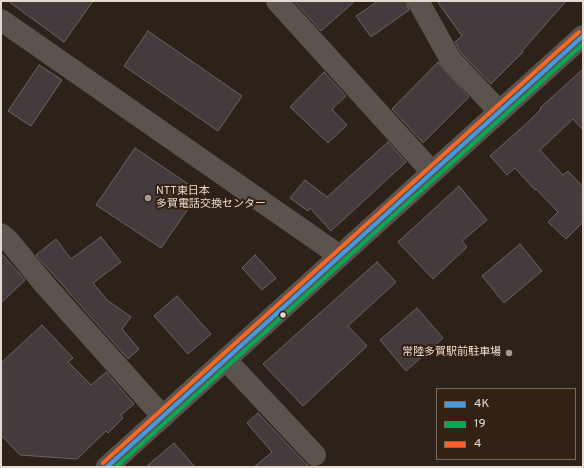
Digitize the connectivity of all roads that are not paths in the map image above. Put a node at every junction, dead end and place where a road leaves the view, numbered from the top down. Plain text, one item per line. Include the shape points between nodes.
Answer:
1 (277, 1) edge
2 (418, 1) edge
3 (1, 20) edge
4 (583, 36) edge
5 (499, 111) junction
6 (432, 172) junction
7 (1, 234) edge
8 (340, 256) junction
9 (226, 360) junction
10 (163, 417) junction
11 (315, 455) dead end
12 (106, 467) edge

1 - 6 street
2 - 5 street via 451,60
3 - 8 street
4 - 5 street
5 - 6 street
6 - 8 street
7 - 10 street
8 - 9 street
9 - 10 street
9 - 11 street
10 - 12 street

